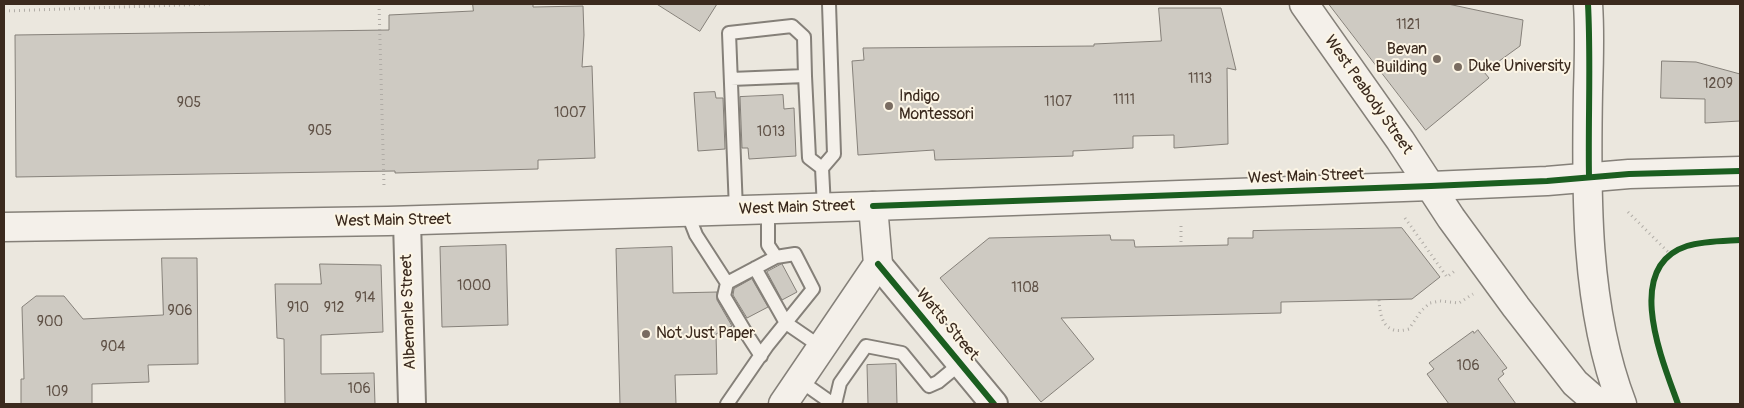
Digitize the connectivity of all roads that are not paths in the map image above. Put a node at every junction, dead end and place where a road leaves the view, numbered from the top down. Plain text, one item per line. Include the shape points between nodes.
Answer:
1 (829, 4) edge
2 (1304, 4) edge
3 (1588, 4) edge
4 (805, 76) junction
5 (731, 79) junction
6 (822, 168) junction
7 (1740, 171) edge
8 (1589, 177) junction
9 (1431, 186) junction
10 (873, 206) junction
11 (824, 208) junction
12 (768, 209) junction
13 (736, 210) junction
14 (687, 212) junction
15 (407, 221) junction
16 (4, 227) edge
17 (776, 257) junction
18 (878, 264) junction
19 (755, 268) junction
20 (726, 283) junction
21 (786, 323) junction
22 (821, 347) junction
23 (761, 356) junction
24 (961, 364) junction
25 (799, 380) junction
26 (412, 404) edge
27 (727, 404) edge
28 (783, 404) edge
29 (834, 404) edge
30 (994, 404) edge
31 (1599, 404) edge
32 (1622, 404) edge

1 - 6 lane via 834,154
2 - 9 main road, West Peabody Street
3 - 8 main road
4 - 5 lane
4 - 5 lane via 804,37 792,26 729,33
4 - 6 lane via 809,158
5 - 13 lane
6 - 11 lane
7 - 8 main road, West Main Street
8 - 9 main road, West Main Street
8 - 32 main road via 1596,306
9 - 10 main road, West Main Street
9 - 31 main road, West Peabody Street via 1516,307 1575,383
10 - 11 main road, West Main Street
10 - 18 main road
11 - 12 main road, West Main Street
12 - 13 main road, West Main Street
12 - 17 lane via 768,245
13 - 14 main road, West Main Street
14 - 15 main road, West Main Street
14 - 20 lane via 696,235
15 - 16 main road, West Main Street
15 - 26 street, Albemarle Street
17 - 19 lane
17 - 21 lane via 795,254 813,289
18 - 22 main road
18 - 24 street, Watts Street
19 - 20 lane
19 - 21 lane
20 - 23 lane via 724,296
21 - 22 lane
21 - 23 lane
22 - 25 main road
23 - 27 lane
24 - 29 lane via 928,386 902,353 866,346 840,383
24 - 30 street, Watts Street
25 - 28 main road
25 - 29 lane

